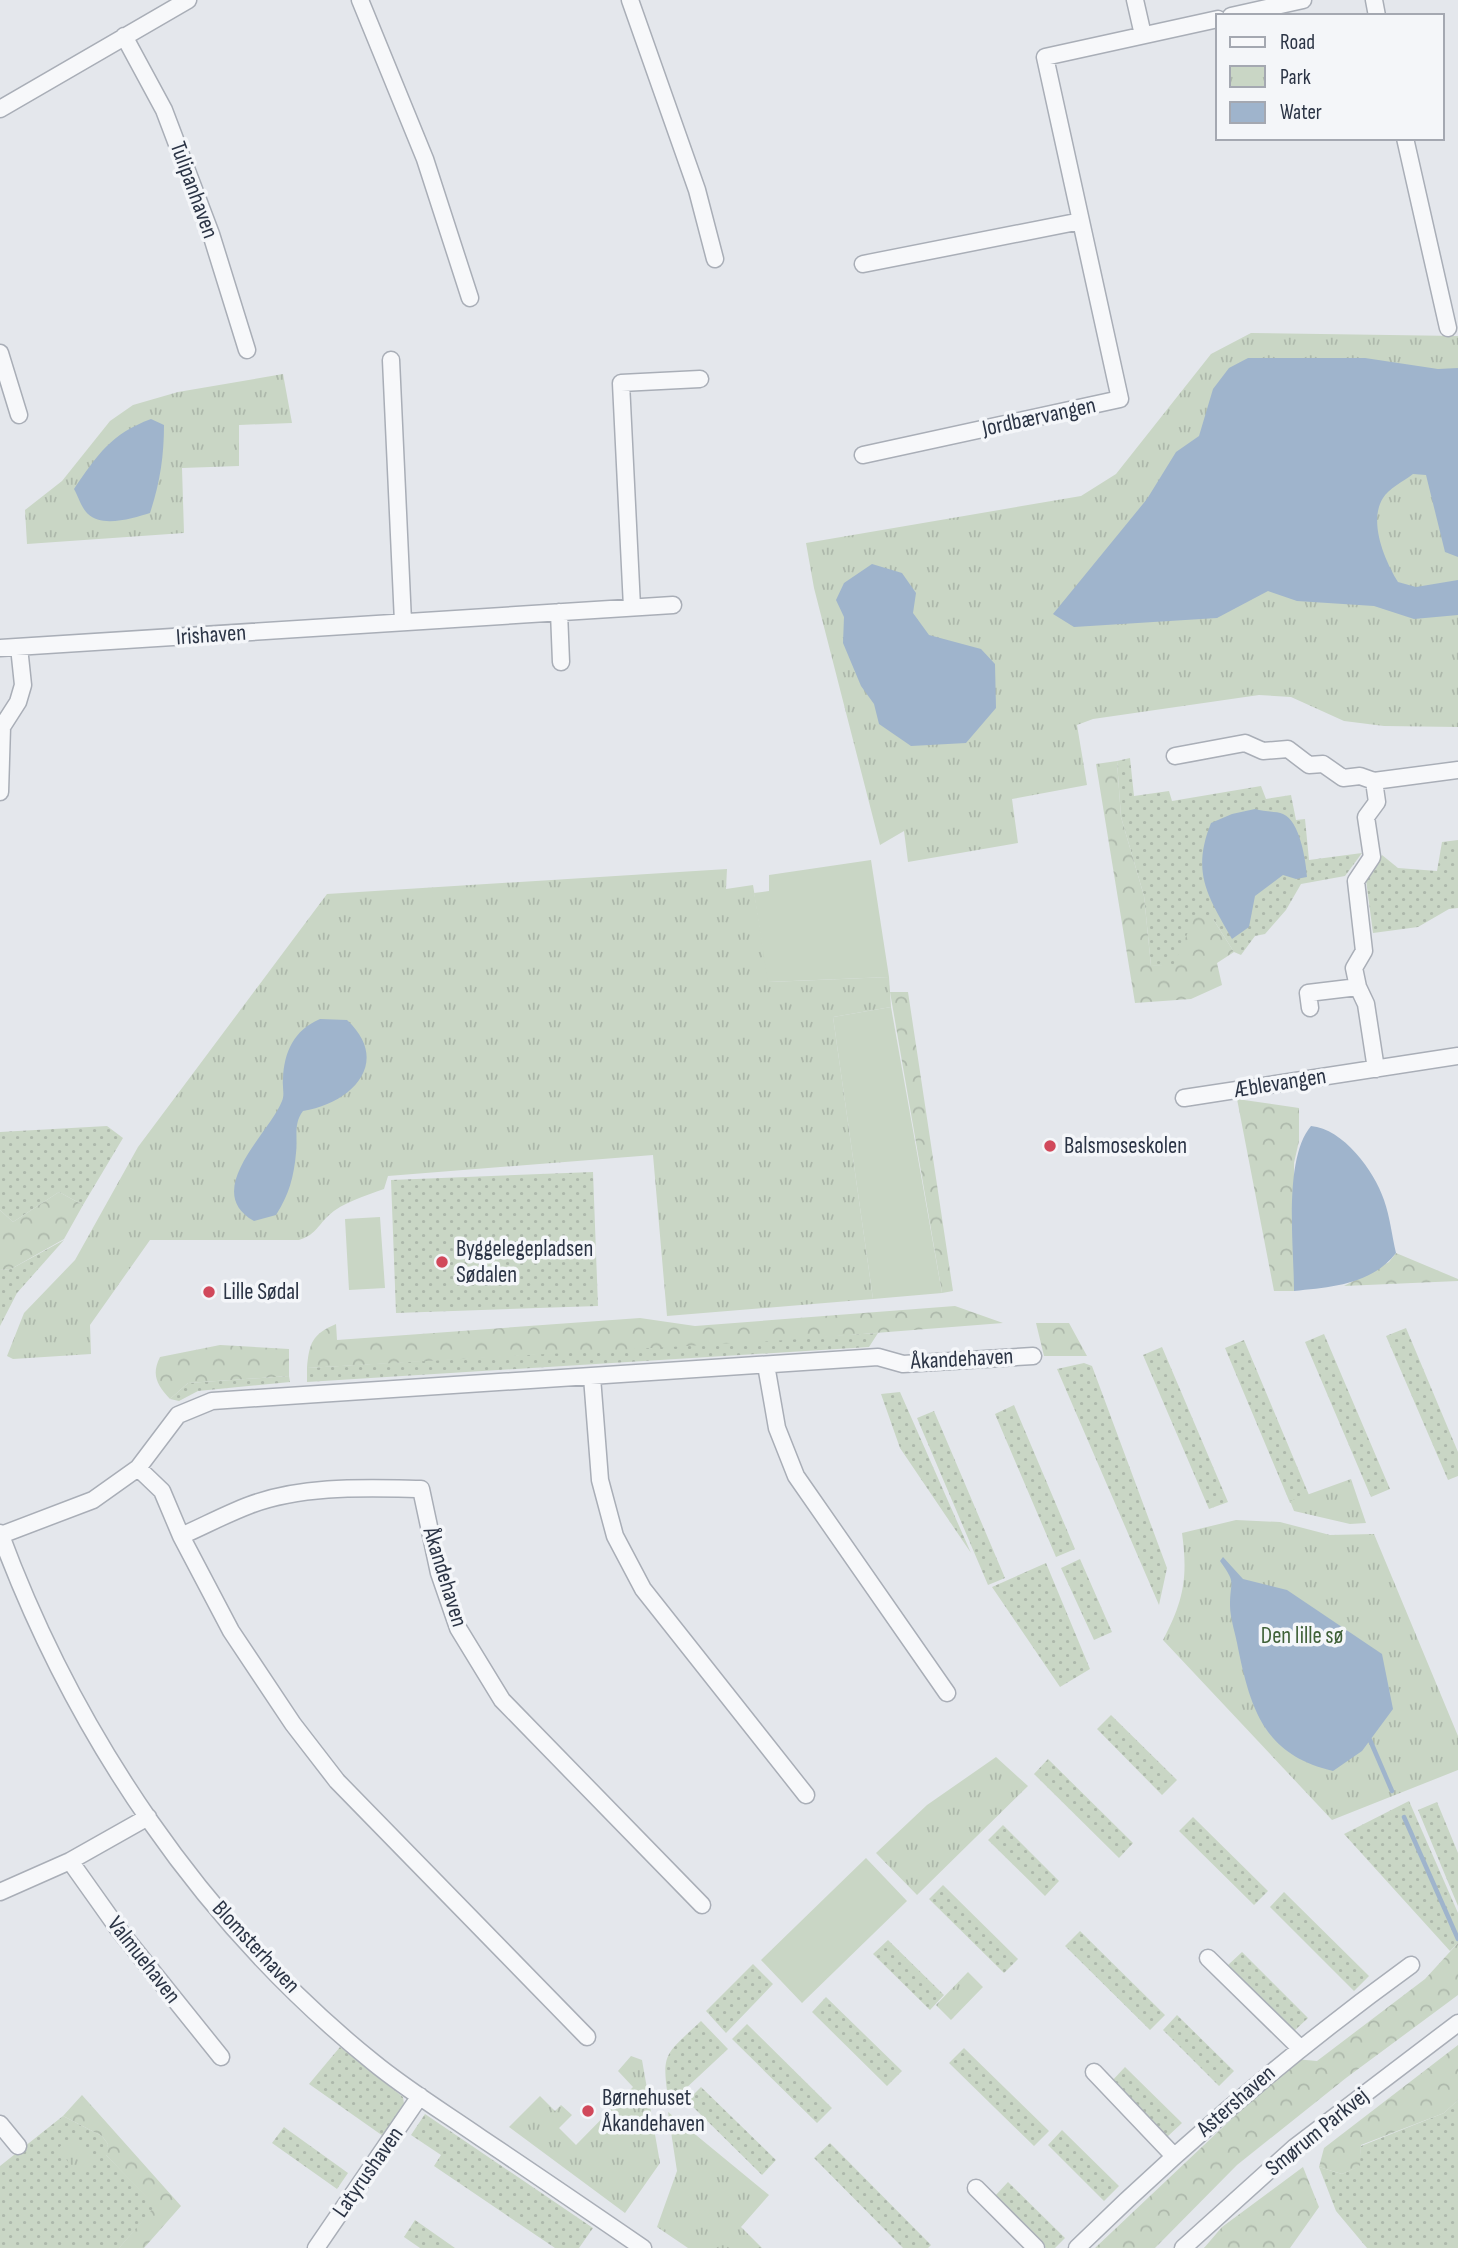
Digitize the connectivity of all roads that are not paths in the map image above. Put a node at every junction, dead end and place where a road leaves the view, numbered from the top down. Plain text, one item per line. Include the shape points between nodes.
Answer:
1 (188, 0) edge
2 (360, 0) edge
3 (630, 0) edge
4 (1135, 0) edge
5 (1303, 0) edge
6 (1240, 14) edge
7 (1216, 19) edge
8 (1143, 35) junction
9 (124, 36) junction
10 (0, 108) edge
11 (1405, 140) edge
12 (1081, 221) junction
13 (715, 259) dead end
14 (863, 264) dead end
15 (470, 298) dead end
16 (1448, 328) dead end
17 (247, 350) dead end
18 (0, 353) edge
19 (391, 360) dead end
20 (700, 379) dead end
21 (19, 415) dead end
22 (863, 456) dead end
23 (673, 605) dead end
24 (632, 607) junction
25 (559, 612) junction
26 (403, 622) junction
27 (19, 647) junction
28 (0, 648) edge
29 (561, 662) dead end
30 (1175, 755) dead end
31 (1458, 770) edge
32 (1374, 780) junction
33 (0, 792) edge
34 (1358, 986) junction
35 (1310, 1008) dead end
36 (1458, 1056) edge
37 (1376, 1069) junction
38 (1184, 1098) dead end
39 (1033, 1356) dead end
40 (766, 1365) junction
41 (592, 1377) junction
42 (138, 1468) junction
43 (0, 1534) edge
44 (181, 1536) junction
45 (947, 1693) dead end
46 (806, 1795) dead end
47 (148, 1817) junction
48 (71, 1861) junction
49 (0, 1892) edge
50 (702, 1905) dead end
51 (1208, 1958) dead end
52 (1411, 1965) dead end
53 (1458, 2023) edge
54 (587, 2037) dead end
55 (1300, 2048) junction
56 (221, 2057) dead end
57 (1094, 2072) dead end
58 (420, 2096) junction
59 (0, 2124) edge
60 (18, 2146) dead end
61 (1174, 2156) junction
62 (976, 2188) dead end
63 (316, 2248) edge
64 (643, 2248) edge
65 (1036, 2248) edge
66 (1077, 2248) edge
67 (1183, 2248) edge

1 - 9 street
2 - 15 street via 425,159
3 - 13 street via 697,190
4 - 8 street
5 - 6 street
7 - 8 street, Jordbærvangen
8 - 12 street, Jordbærvangen via 1045,57
9 - 10 street
9 - 17 street, Tulipanhaven via 164,110 211,234
11 - 16 street
12 - 14 street
12 - 22 street, Jordbærvangen via 1120,399
18 - 21 street
19 - 26 street
20 - 24 street via 621,383
23 - 24 street, Irishaven
24 - 25 street, Irishaven
25 - 26 street, Irishaven
25 - 29 street
26 - 27 street, Irishaven
27 - 28 street, Irishaven
27 - 33 street via 23,685 2,727
30 - 32 street via 1245,743 1263,751 1288,749 1309,765 1323,764 1343,778
31 - 32 street
32 - 34 street via 1377,802 1366,817 1371,857 1356,881 1364,951 1354,968
34 - 35 street via 1308,993
34 - 37 street via 1366,1004
36 - 37 street, Æblevangen
37 - 38 street, Æblevangen
39 - 40 street, Åkandehaven via 903,1364 878,1357
40 - 41 street, Åkandehaven
40 - 45 street via 777,1428 796,1476
41 - 42 street, Åkandehaven via 212,1401 178,1415
41 - 46 street via 600,1480 615,1536 643,1589
42 - 43 street, Åkandehaven via 93,1500
42 - 44 street via 162,1491
43 - 47 street, Blomsterhaven via 51,1656 94,1736
44 - 50 street, Åkandehaven via 251,1504 298,1494 354,1488 421,1489 439,1573 458,1629 502,1700
44 - 54 street via 257,1672 337,1781
47 - 48 street
47 - 58 street, Blomsterhaven via 253,1948 342,2036
48 - 49 street
48 - 56 street, Valmuehaven via 119,1930
51 - 55 street, Astershaven
52 - 55 street, Astershaven
53 - 67 street, Smørum Parkvej via 1295,2147
55 - 61 street, Astershaven
57 - 61 street
58 - 63 street, Latyrushaven
58 - 64 street, Blomsterhaven
59 - 60 street
61 - 66 street, Astershaven
62 - 65 street

